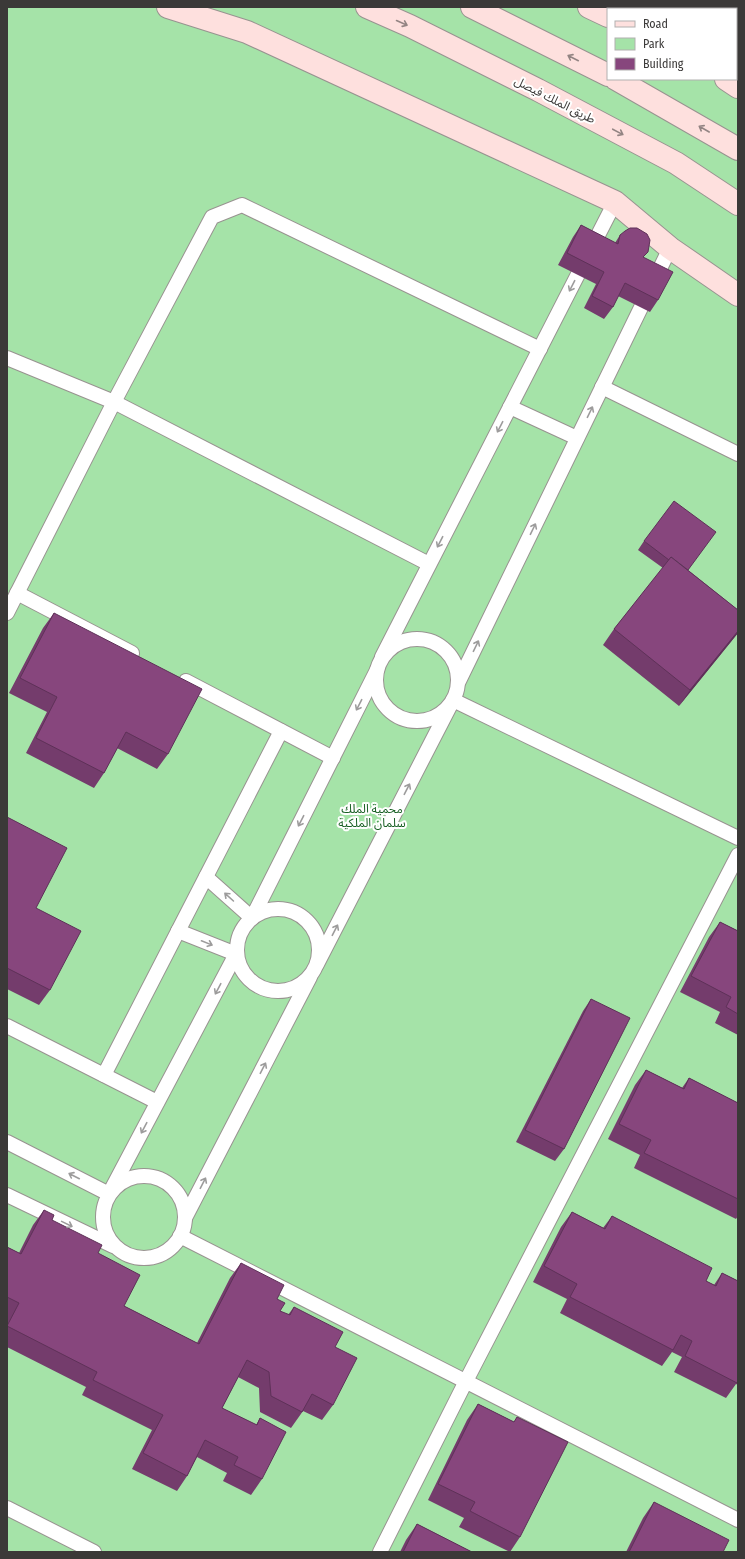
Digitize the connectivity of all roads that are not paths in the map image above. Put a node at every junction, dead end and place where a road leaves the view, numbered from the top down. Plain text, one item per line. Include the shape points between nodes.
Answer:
1 (168, 7) edge
2 (367, 7) edge
3 (472, 7) edge
4 (589, 7) edge
5 (607, 16) edge
6 (607, 74) edge
7 (618, 80) edge
8 (728, 80) edge
9 (738, 86) edge
10 (738, 149) edge
11 (615, 202) junction
12 (738, 204) edge
13 (670, 248) junction
14 (738, 295) edge
15 (540, 349) junction
16 (7, 358) edge
17 (602, 387) junction
18 (114, 402) junction
19 (510, 407) junction
20 (577, 438) junction
21 (738, 454) edge
22 (429, 564) junction
23 (17, 593) junction
24 (7, 613) edge
25 (382, 657) junction
26 (142, 658) edge
27 (377, 670) junction
28 (177, 676) edge
29 (459, 681) junction
30 (451, 703) junction
31 (281, 731) junction
32 (333, 758) junction
33 (738, 838) edge
34 (738, 855) edge
35 (206, 877) junction
36 (252, 918) junction
37 (178, 931) junction
38 (236, 954) junction
39 (313, 970) junction
40 (7, 1026) edge
41 (104, 1075) junction
42 (158, 1102) junction
43 (7, 1142) edge
44 (109, 1194) junction
45 (7, 1195) edge
46 (185, 1218) junction
47 (180, 1236) junction
48 (114, 1246) junction
49 (466, 1381) junction
50 (7, 1508) edge
51 (738, 1520) edge
52 (94, 1552) edge
53 (380, 1552) edge

1 - 11 main road via 247,32
2 -> 12 main road, طريق الملك فيصل via 538,90 676,163
6 -> 3 main road
4 - 5 main road
10 -> 7 main road
8 - 9 main road
11 - 13 main road
11 -> 15 lane
13 - 14 main road
13 - 17 lane
15 - 18 lane via 242,205 212,218
15 - 19 lane
16 - 18 lane
20 -> 17 lane
17 - 21 lane
18 - 22 lane
18 - 23 lane
19 - 20 lane
19 -> 22 lane
29 -> 20 lane
22 - 25 lane
23 - 24 lane
23 - 26 lane
25 - 27 lane
25 - 29 lane via 403,641 430,640 442,646 451,656 457,668
27 - 30 lane via 375,684 379,698 398,718 412,722 426,721 439,716
27 -> 32 lane
28 - 31 lane
29 - 30 lane via 457,694
30 - 33 lane
39 -> 30 lane
31 - 32 lane
31 - 35 lane
32 -> 36 lane
34 - 49 lane
36 -> 35 lane
35 - 37 lane
36 - 38 lane via 237,940
36 - 39 lane via 264,911 277,909 302,916 317,938 319,951
37 -> 38 lane
37 - 41 lane
38 - 39 lane via 240,968 248,979 259,988 272,992 300,986
38 -> 42 lane
46 -> 39 lane
40 - 41 lane
41 - 42 lane
42 -> 44 lane
44 -> 43 lane
44 - 46 lane via 118,1184 130,1178 156,1177 168,1183 177,1193 184,1204
44 - 48 lane via 103,1207 102,1221 106,1235
45 -> 48 lane
46 - 47 lane
47 - 48 lane via 165,1253 152,1258 138,1258 125,1254
47 - 49 lane
49 - 51 lane
49 - 53 lane
50 - 52 lane

